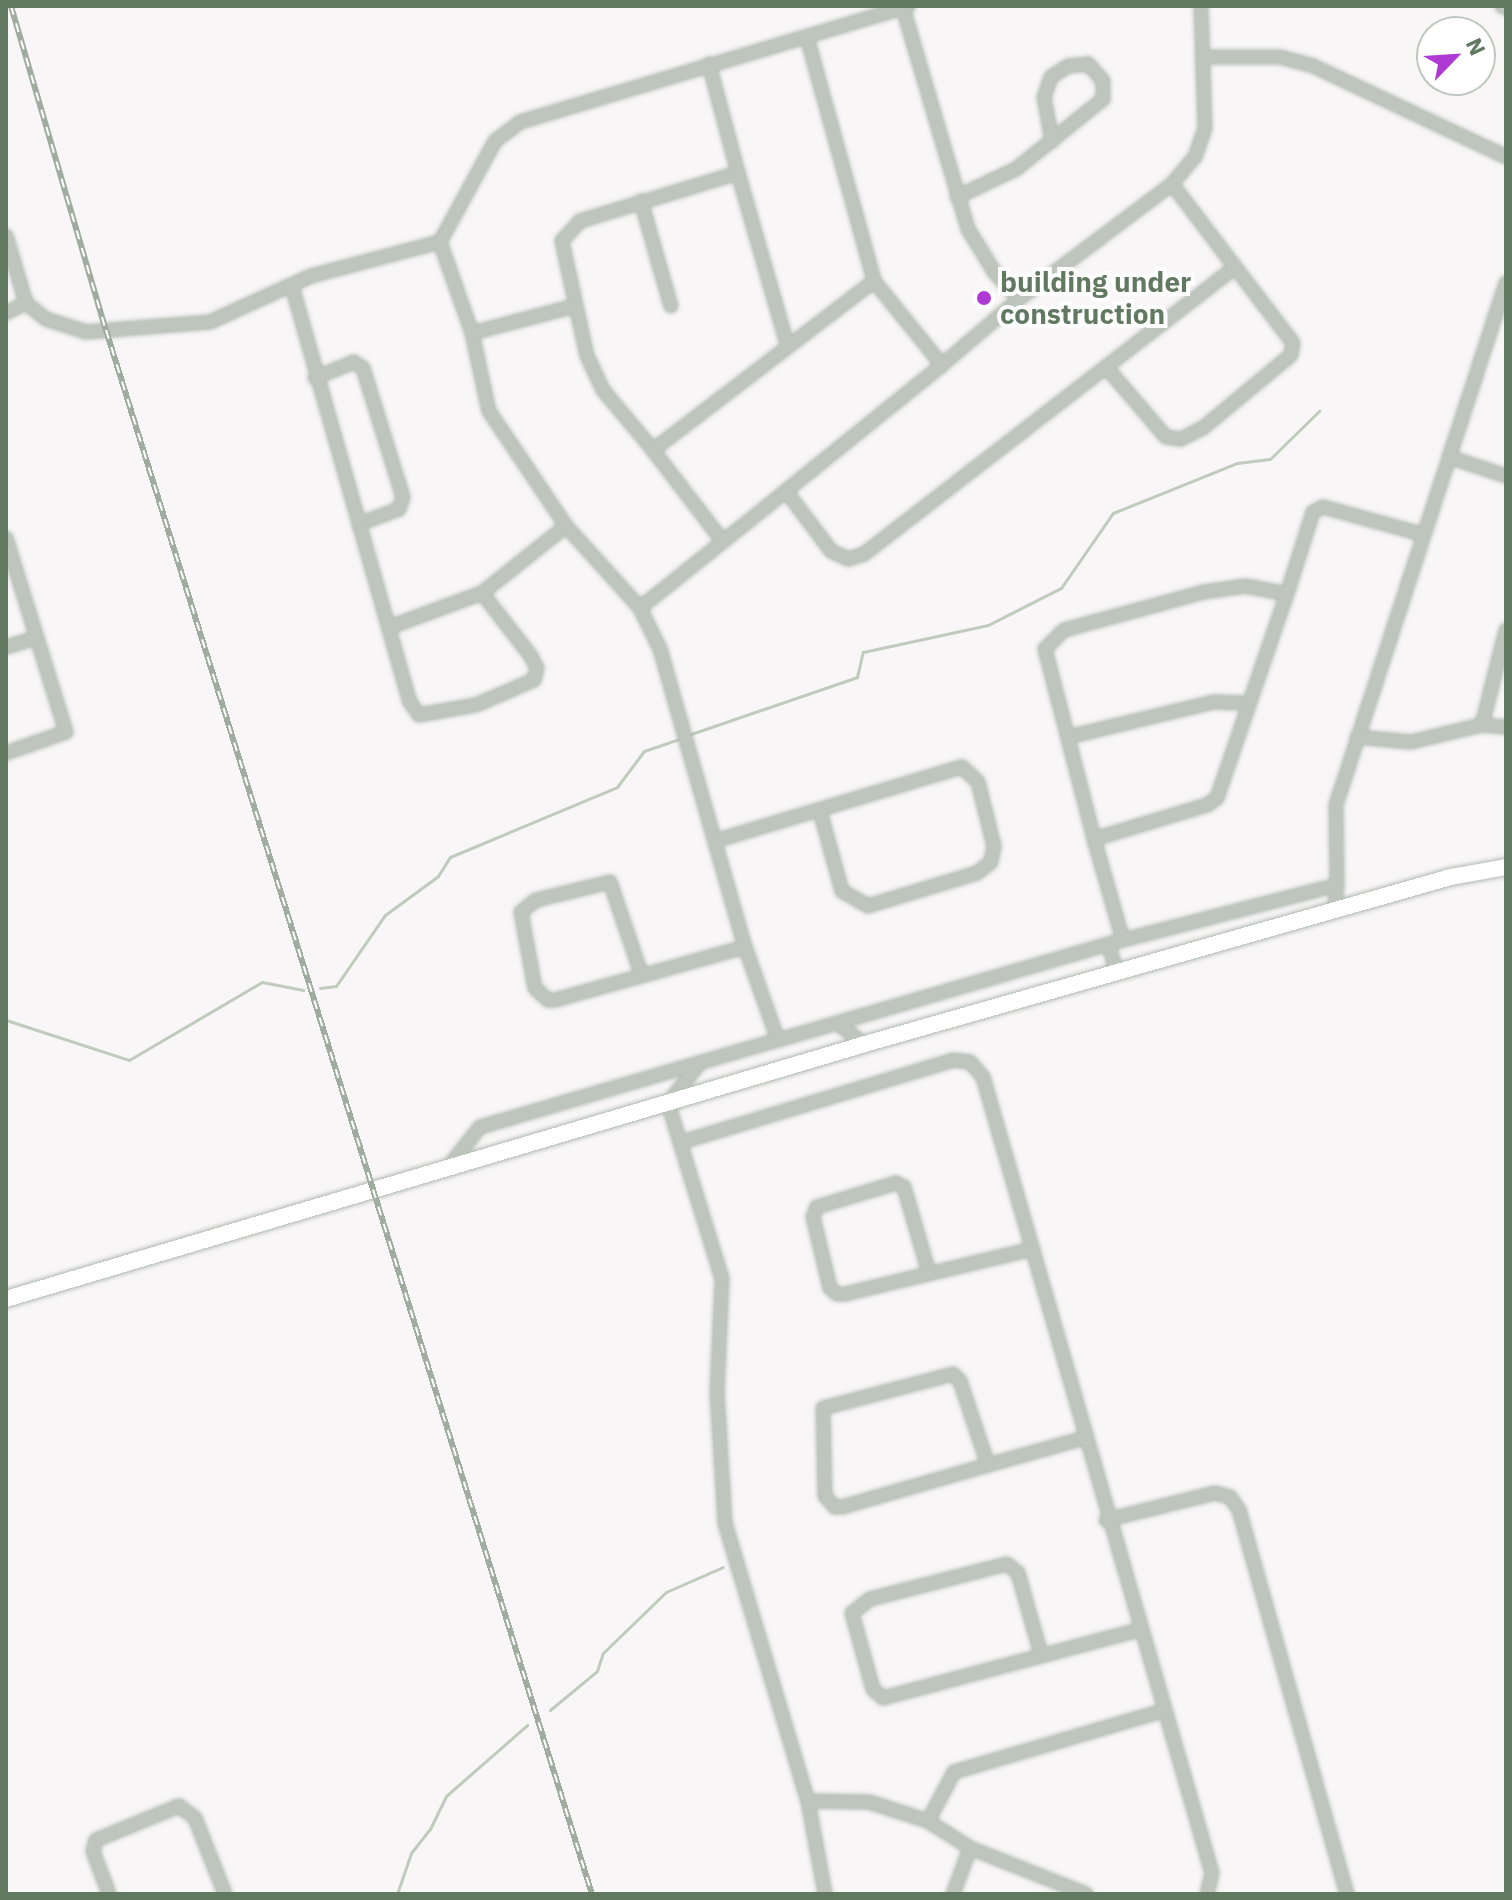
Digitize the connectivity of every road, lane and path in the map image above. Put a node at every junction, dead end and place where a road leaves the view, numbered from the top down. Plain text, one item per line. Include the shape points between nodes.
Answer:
1 (1201, 6) edge
2 (906, 7) edge
3 (807, 37) junction
4 (1205, 57) junction
5 (709, 64) junction
6 (1052, 141) junction
7 (1506, 157) edge
8 (738, 173) junction
9 (1172, 184) junction
10 (957, 197) junction
11 (641, 201) junction
12 (6, 236) edge
13 (440, 242) junction
14 (1235, 267) junction
15 (874, 281) junction
16 (1506, 283) edge
17 (292, 286) junction
18 (1019, 299) junction
19 (26, 303) junction
20 (575, 306) junction
21 (671, 306) dead end
22 (6, 313) edge
23 (472, 333) junction
24 (787, 344) junction
25 (942, 365) junction
26 (1106, 367) junction
27 (315, 378) junction
28 (653, 450) junction
29 (1449, 457) junction
30 (1506, 476) edge
31 (786, 491) junction
32 (359, 524) junction
33 (566, 526) junction
34 (1422, 534) junction
35 (6, 538) edge
36 (721, 539) junction
37 (482, 593) junction
38 (1287, 594) junction
39 (640, 608) junction
40 (390, 627) junction
41 (1506, 630) edge
42 (36, 638) junction
43 (6, 647) edge
44 (1248, 703) junction
45 (1482, 725) junction
46 (1506, 727) edge
47 (1068, 737) junction
48 (1357, 737) junction
49 (6, 753) edge
50 (820, 811) junction
51 (1094, 839) junction
52 (718, 840) junction
53 (1506, 867) edge
54 (1337, 885) junction
55 (1335, 910) junction
56 (1123, 940) junction
57 (1108, 944) junction
58 (745, 947) junction
59 (1117, 972) junction
60 (642, 976) junction
61 (838, 1024) junction
62 (778, 1040) junction
63 (865, 1044) junction
64 (699, 1064) junction
65 (668, 1103) junction
66 (682, 1142) junction
67 (445, 1171) junction
68 (1033, 1249) junction
69 (929, 1273) junction
70 (6, 1299) edge
71 (1085, 1438) junction
72 (988, 1465) junction
73 (1106, 1520) junction
74 (1138, 1630) junction
75 (1041, 1654) junction
76 (1162, 1711) junction
77 (808, 1801) junction
78 (928, 1821) junction
79 (970, 1848) junction
80 (109, 1894) edge
81 (225, 1894) edge
82 (825, 1894) edge
83 (953, 1894) edge
84 (1086, 1894) edge
85 (1207, 1894) edge
86 (1347, 1894) edge

1 - 4 street
2 - 3 street
2 - 10 street
3 - 5 street
3 - 15 street
4 - 7 street via 1280,57 1313,66
4 - 9 street via 1205,128 1195,157
5 - 8 street
5 - 13 street via 520,122 495,141
6 - 6 street via 1103,99 1103,81 1088,64 1068,66 1051,77 1044,97
6 - 10 street via 1016,169
8 - 11 street
8 - 24 street
9 - 14 street
9 - 18 street
10 - 18 street via 995,273
11 - 20 street via 569,229 562,241 563,256
11 - 21 street
12 - 19 street
13 - 17 street
13 - 23 street
14 - 26 street
14 - 26 street via 1293,343 1291,355 1203,428 1181,439 1166,437
15 - 24 street
15 - 25 street
16 - 29 street
17 - 19 street via 210,322 179,326 72,330
17 - 27 street
18 - 25 street
19 - 22 street
20 - 23 street
20 - 28 street via 587,356 603,390
23 - 33 street via 489,411
24 - 28 street
25 - 31 street
26 - 31 street via 864,554 848,559 831,551
27 - 32 street
27 - 32 street via 354,362 363,368 403,497 399,509
28 - 36 street
29 - 30 street
29 - 34 street
31 - 36 street
32 - 40 street
33 - 37 street
33 - 39 street
34 - 38 street via 1323,507 1313,512
34 - 48 street
35 - 42 street
36 - 39 street
37 - 40 street
37 - 40 street via 537,668 534,680 514,692 419,715 410,702
38 - 44 street
38 - 47 street via 1246,586 1204,592 1052,637 1045,649
39 - 52 street via 660,649
41 - 45 street
42 - 43 street
42 - 49 street via 66,732
44 - 47 street via 1214,702
44 - 51 street via 1217,798
45 - 46 street
45 - 48 street via 1411,742
47 - 51 street
48 - 54 street via 1336,805
50 - 50 street via 962,767 978,782 994,846 991,862 977,873 868,906 842,891
50 - 52 street
51 - 56 street
52 - 58 street
53 - 55 street
54 - 55 street
54 - 56 street
55 - 59 street
56 - 57 street
57 - 59 street
57 - 61 street
58 - 60 street
58 - 62 street
59 - 63 street
60 - 60 street via 555,1000 542,997 520,928 521,912 536,900 610,882
61 - 62 street
61 - 63 street
62 - 64 street
63 - 65 street
64 - 65 street
64 - 67 street via 480,1127
65 - 66 street
65 - 67 street
66 - 68 street via 953,1060 970,1062 983,1077
66 - 77 street via 722,1279 717,1392 725,1523
67 - 70 street
68 - 69 street
68 - 71 street
69 - 69 street via 837,1294 830,1288 813,1217 817,1207 896,1183 908,1195
71 - 72 street
71 - 73 street
72 - 72 street via 835,1507 825,1496 823,1408 953,1374 960,1381
73 - 74 street
73 - 86 street via 1215,1493 1230,1497 1239,1510
74 - 75 street
74 - 76 street
75 - 75 street via 883,1698 873,1689 852,1613 870,1599 1007,1564 1018,1573
76 - 78 street via 954,1772
76 - 85 street via 1212,1873
77 - 78 street via 869,1802
77 - 82 street
78 - 79 street
79 - 83 street
79 - 84 street
80 - 81 street via 93,1851 96,1840 179,1806 195,1818

